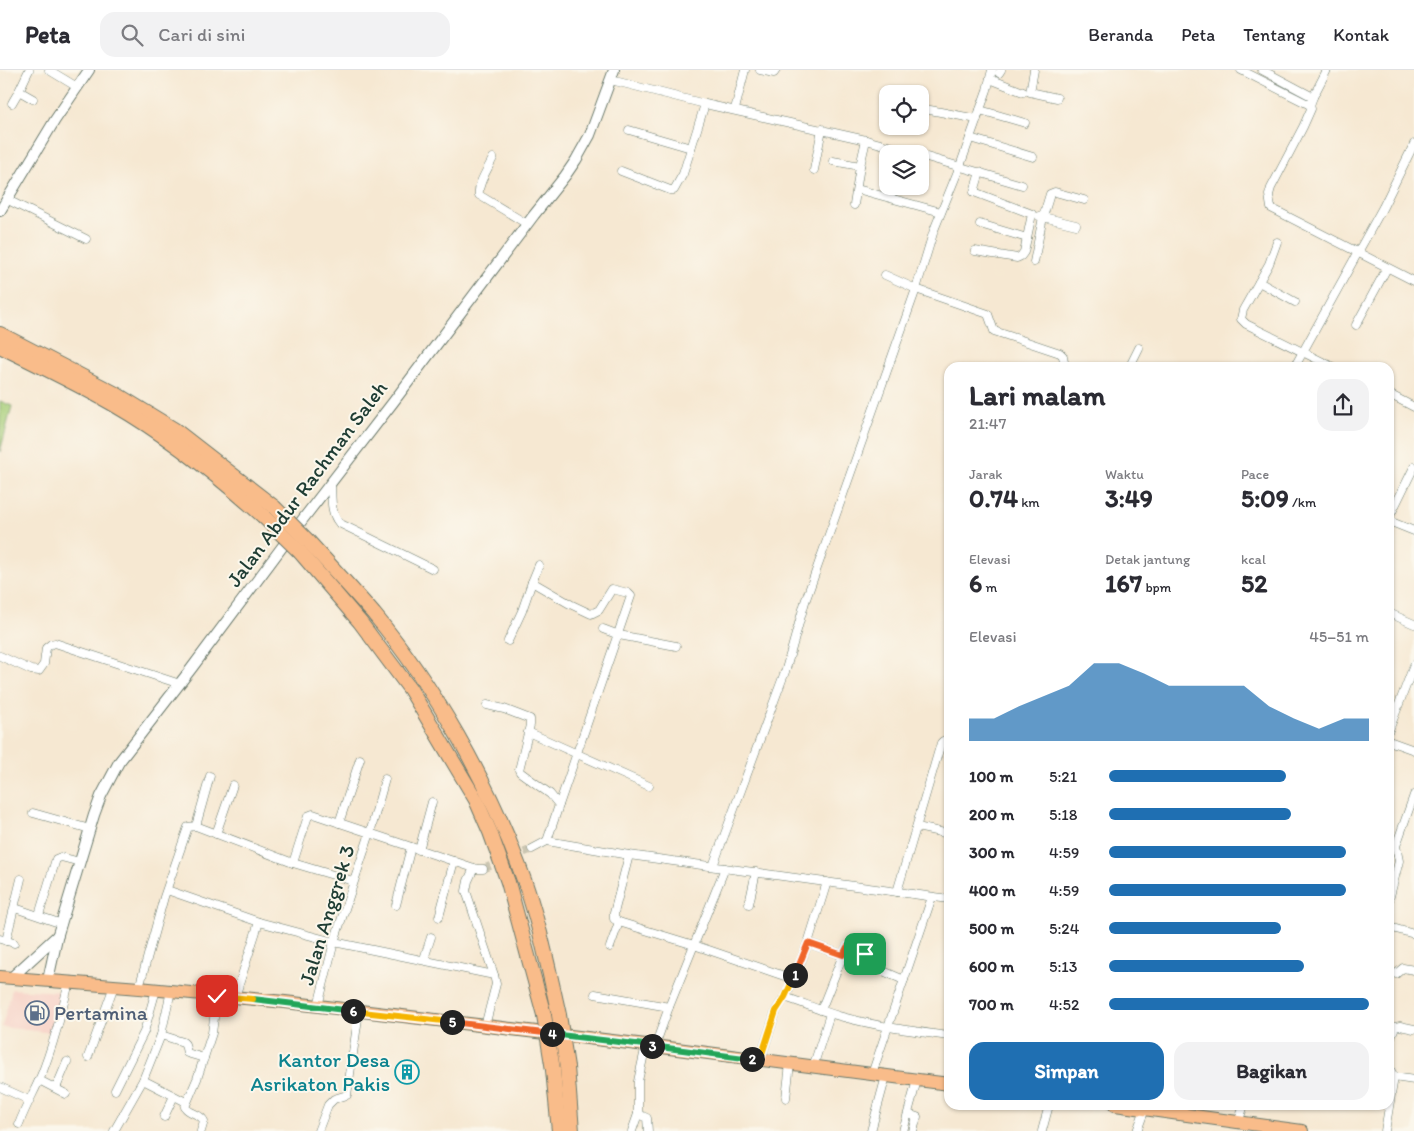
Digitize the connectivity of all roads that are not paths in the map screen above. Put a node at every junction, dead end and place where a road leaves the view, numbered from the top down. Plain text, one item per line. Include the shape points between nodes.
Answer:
1 (29, 70) edge
2 (50, 70) edge
3 (89, 70) edge
4 (745, 70) edge
5 (760, 70) edge
6 (776, 70) edge
7 (1034, 70) edge
8 (1241, 70) edge
9 (1262, 70) edge
10 (1327, 70) edge
11 (997, 71) edge
12 (59, 73) edge
13 (612, 75) edge
14 (990, 79) junction
15 (77, 87) junction
16 (18, 91) junction
17 (1023, 92) dead end
18 (1057, 98) dead end
19 (33, 99) dead end
20 (1311, 101) junction
21 (12, 103) dead end
22 (705, 104) junction
23 (735, 109) junction
24 (930, 110) dead end
25 (980, 110) junction
26 (977, 119) junction
27 (1025, 123) dead end
28 (822, 129) junction
29 (629, 130) dead end
30 (970, 138) junction
31 (866, 140) junction
32 (1414, 144) edge
33 (885, 145) edge
34 (692, 148) junction
35 (929, 157) edge
36 (1033, 157) dead end
37 (493, 158) dead end
38 (833, 161) dead end
39 (860, 166) junction
40 (960, 166) junction
41 (814, 170) dead end
42 (621, 172) dead end
43 (980, 172) junction
44 (1022, 185) dead end
45 (857, 189) junction
46 (6, 200) junction
47 (1084, 200) dead end
48 (854, 205) dead end
49 (0, 211) edge
50 (941, 212) junction
51 (1032, 214) junction
52 (1043, 217) junction
53 (527, 224) junction
54 (980, 224) dead end
55 (1076, 225) dead end
56 (1027, 238) junction
57 (86, 239) dead end
58 (1277, 242) dead end
59 (975, 251) dead end
60 (1358, 252) junction
61 (1034, 262) dead end
62 (1387, 268) junction
63 (885, 275) dead end
64 (1414, 281) edge
65 (1259, 282) junction
66 (916, 289) junction
67 (1295, 302) dead end
68 (1356, 325) dead end
69 (0, 334) edge
70 (0, 346) edge
71 (1139, 348) dead end
72 (1302, 352) junction
73 (1064, 362) edge
74 (1132, 362) edge
75 (1297, 362) edge
76 (1323, 362) edge
77 (1394, 397) edge
78 (1414, 407) edge
79 (1414, 467) edge
80 (330, 484) junction
81 (1394, 509) edge
82 (1394, 522) edge
83 (1414, 531) edge
84 (304, 546) junction
85 (539, 565) dead end
86 (433, 569) dead end
87 (532, 582) junction
88 (1394, 615) edge
89 (1414, 624) edge
90 (603, 629) dead end
91 (619, 635) junction
92 (508, 640) dead end
93 (676, 646) dead end
94 (0, 656) edge
95 (1414, 665) edge
96 (180, 684) junction
97 (487, 705) dead end
98 (1394, 717) edge
99 (528, 732) junction
100 (944, 741) edge
101 (1394, 743) edge
102 (1414, 750) edge
103 (577, 754) junction
104 (360, 759) dead end
105 (210, 776) dead end
106 (385, 779) dead end
107 (233, 785) dead end
108 (649, 786) dead end
109 (1414, 795) edge
110 (432, 802) dead end
111 (560, 805) junction
112 (33, 813) dead end
113 (339, 823) junction
114 (196, 826) junction
115 (917, 827) junction
116 (90, 829) junction
117 (370, 833) junction
118 (944, 833) edge
119 (216, 834) junction
120 (547, 841) junction
121 (415, 848) junction
122 (532, 849) tunnel mouth
123 (629, 855) junction
124 (454, 861) junction
125 (80, 862) junction
126 (293, 863) junction
127 (713, 866) junction
128 (474, 868) junction
129 (725, 868) junction
130 (483, 869) tunnel mouth
131 (756, 872) junction
132 (1394, 878) edge
133 (21, 879) dead end
134 (353, 881) junction
135 (827, 882) junction
136 (166, 890) junction
137 (897, 892) junction
138 (932, 896) junction
139 (944, 898) edge
140 (749, 904) dead end
141 (396, 905) dead end
142 (15, 908) junction
143 (39, 915) junction
144 (439, 917) dead end
145 (259, 922) junction
146 (619, 922) junction
147 (1394, 928) edge
148 (60, 929) junction
149 (1414, 934) edge
150 (430, 937) dead end
151 (6, 941) edge
152 (334, 942) junction
153 (808, 943) junction
154 (694, 945) junction
155 (610, 947) dead end
156 (843, 955) junction
157 (424, 960) junction
158 (1414, 970) edge
159 (1394, 973) edge
160 (494, 975) junction
161 (6, 977) edge
162 (48, 980) junction
163 (793, 980) junction
164 (904, 980) junction
165 (69, 982) junction
166 (114, 986) junction
167 (139, 988) junction
168 (156, 990) junction
169 (171, 991) junction
170 (595, 994) dead end
171 (217, 996) junction
172 (236, 997) junction
173 (785, 997) junction
174 (318, 1006) junction
175 (669, 1007) junction
176 (821, 1010) junction
177 (359, 1011) junction
178 (830, 1014) junction
179 (485, 1026) junction
180 (888, 1028) junction
181 (1394, 1028) edge
182 (1414, 1030) edge
183 (161, 1034) junction
184 (944, 1035) edge
185 (651, 1046) junction
186 (88, 1057) dead end
187 (204, 1058) junction
188 (760, 1060) junction
189 (67, 1062) dead end
190 (790, 1064) junction
191 (813, 1067) junction
192 (560, 1068) junction
193 (872, 1074) junction
194 (886, 1076) junction
195 (1394, 1077) edge
196 (39, 1080) junction
197 (143, 1080) junction
198 (917, 1080) junction
199 (1414, 1080) edge
200 (944, 1083) edge
201 (0, 1086) edge
202 (56, 1088) junction
203 (115, 1090) dead end
204 (66, 1094) dead end
205 (174, 1096) junction
206 (786, 1098) dead end
207 (29, 1100) junction
208 (186, 1102) junction
209 (1048, 1110) edge
210 (1145, 1110) edge
211 (1152, 1110) edge
212 (1241, 1110) edge
213 (1388, 1110) edge
214 (638, 1114) junction
215 (908, 1114) junction
216 (164, 1117) dead end
217 (1204, 1117) junction
218 (19, 1124) dead end
219 (1231, 1127) edge
220 (1294, 1130) edge
221 (114, 1131) edge
222 (201, 1131) edge
223 (318, 1131) edge
224 (559, 1131) edge
225 (572, 1131) edge
226 (632, 1131) edge
227 (648, 1131) edge
228 (871, 1131) edge
229 (903, 1131) edge
230 (913, 1131) edge
231 (1042, 1131) edge
232 (1137, 1131) edge
233 (1211, 1131) edge
234 (1385, 1131) edge

1 - 16 street
2 - 12 street
3 - 15 street
4 - 23 street
5 - 6 street via 774,74
7 - 18 street via 1030,92
8 - 20 street
9 - 20 street
10 - 20 street
11 - 14 street
12 - 15 street
13 - 22 street
13 - 53 street, Jalan Abdur Rachman Saleh via 590,134 576,160
14 - 17 street
14 - 25 street
15 - 46 street
16 - 19 street
16 - 21 street
20 - 60 street via 1303,127 1271,188 1271,208
22 - 23 street
22 - 34 street
23 - 28 street
24 - 26 street
25 - 26 street
25 - 27 street
26 - 30 street
28 - 31 street
28 - 41 street
29 - 34 street
30 - 36 street
30 - 40 street
31 - 33 street
31 - 39 street
32 - 60 street
34 - 42 street via 674,190
35 - 40 street
37 - 53 street via 479,196
38 - 39 street
39 - 45 street
40 - 43 street
40 - 50 street
43 - 44 street
43 - 51 street via 974,192
45 - 48 street
45 - 50 street
46 - 49 street
46 - 57 street
47 - 52 street via 1052,193
50 - 66 street
51 - 52 street
51 - 56 street
52 - 55 street
52 - 61 street
53 - 80 street, Jalan Abdur Rachman Saleh
54 - 56 street
56 - 59 street via 1024,252 1017,258
58 - 65 street
60 - 62 street
60 - 72 street
62 - 64 street
62 - 68 street
63 - 66 street
65 - 67 street
65 - 72 street via 1240,315 1243,322
66 - 73 street via 988,314 994,331 1060,353
66 - 127 street via 805,602 786,669
69 - 84 highway, bridge via 116,394 175,430 274,507
70 - 84 highway, bridge via 113,404 146,425 219,477 262,516
71 - 74 street
72 - 75 street
72 - 76 street
77 - 78 street
79 - 81 street
80 - 86 street via 332,509 339,523
80 - 96 street, Jalan Abdur Rachman Saleh
82 - 83 street
84 - 192 highway, bridge via 410,689 476,800 508,882
84 - 192 highway, bridge via 374,615 424,682 473,764 520,869 536,920 560,1015
85 - 87 street
87 - 91 street via 592,614 600,610 612,589 628,593 631,600
87 - 92 street
88 - 89 street
90 - 91 street
91 - 93 street
91 - 103 street
94 - 96 street via 39,671 44,664 46,648 55,643
95 - 98 street
96 - 116 street, Jalan Abdur Rachman Saleh via 119,762 101,796
97 - 99 street via 526,717 530,720
99 - 103 street
99 - 111 street via 519,770
100 - 115 street
101 - 102 street
103 - 108 street
103 - 111 street
104 - 113 street
105 - 114 street
106 - 117 street, Jalan Anggrek 3
107 - 119 street
109 - 132 street via 1396,846 1398,861
110 - 121 street
111 - 120 street
112 - 116 street
113 - 117 street
113 - 126 street via 310,814
114 - 119 street
114 - 136 street via 186,829
115 - 118 street
115 - 137 street
116 - 125 street, Jalan Abdur Rachman Saleh
117 - 121 street
117 - 134 street, Jalan Anggrek 3
119 - 126 street
120 - 122 street
120 - 123 street
121 - 124 street
121 - 141 street
123 - 127 street
123 - 146 street via 614,913
124 - 128 street
124 - 144 street
125 - 143 street via 56,859
125 - 148 street, Jalan Abdur Rachman Saleh
126 - 134 street
127 - 129 street
128 - 130 street
128 - 160 street via 466,891
129 - 131 street
129 - 154 street
131 - 135 street
131 - 140 street
133 - 142 street
134 - 152 street, Jalan Anggrek 3
135 - 137 street
135 - 153 street
136 - 145 street
136 - 167 street
137 - 138 street
138 - 139 street
138 - 164 street
142 - 143 street
142 - 151 street
143 - 148 street
145 - 152 street
145 - 172 street
146 - 154 street
146 - 155 street
147 - 149 street
148 - 161 street, Jalan Abdur Rachman Saleh via 36,957
148 - 162 street, Jalan Abdur Rachman Saleh
150 - 157 street
152 - 157 street
152 - 174 street, Jalan Anggrek 3
153 - 156 street
153 - 163 street
154 - 163 street
154 - 175 street
156 - 164 street via 847,947 864,952 862,962
156 - 176 street
157 - 160 street
158 - 159 street via 1402,968
160 - 179 street via 496,984
161 - 162 main road
162 - 165 main road
163 - 173 street
164 - 180 street
165 - 166 main road
165 - 196 street via 54,1041
166 - 167 main road
166 - 186 street
167 - 168 main road
168 - 169 main road
168 - 203 street via 144,1032
169 - 171 main road
169 - 183 street
170 - 175 street
171 - 172 main road
171 - 187 street via 212,1033
172 - 174 main road
173 - 176 street
173 - 188 street via 776,1011
174 - 177 main road
175 - 185 street
176 - 178 street
177 - 179 main road
177 - 223 street via 347,1095 334,1099 328,1105
178 - 180 street
178 - 191 street
179 - 185 main road
180 - 184 street
180 - 193 street
181 - 182 street
183 - 187 street via 183,1042 187,1053
183 - 197 street
185 - 188 main road
185 - 214 street via 637,1089
187 - 208 street
188 - 190 main road
189 - 202 street
190 - 191 main road
190 - 206 street
191 - 193 main road
192 - 224 highway
192 - 225 highway
193 - 194 main road
194 - 198 main road
194 - 228 street
195 - 199 street
196 - 202 street
196 - 207 street
197 - 205 street
197 - 221 street
198 - 200 main road
198 - 215 street
201 - 207 street
202 - 204 street
205 - 208 street
205 - 216 street
207 - 218 street
208 - 222 street via 185,1109 204,1121
209 - 231 street
210 - 232 street
211 - 217 main road
212 - 219 street
213 - 234 street
214 - 226 street
214 - 227 street via 647,1118
215 - 229 street
215 - 230 street via 917,1116
217 - 219 main road
217 - 233 main road
219 - 220 main road

